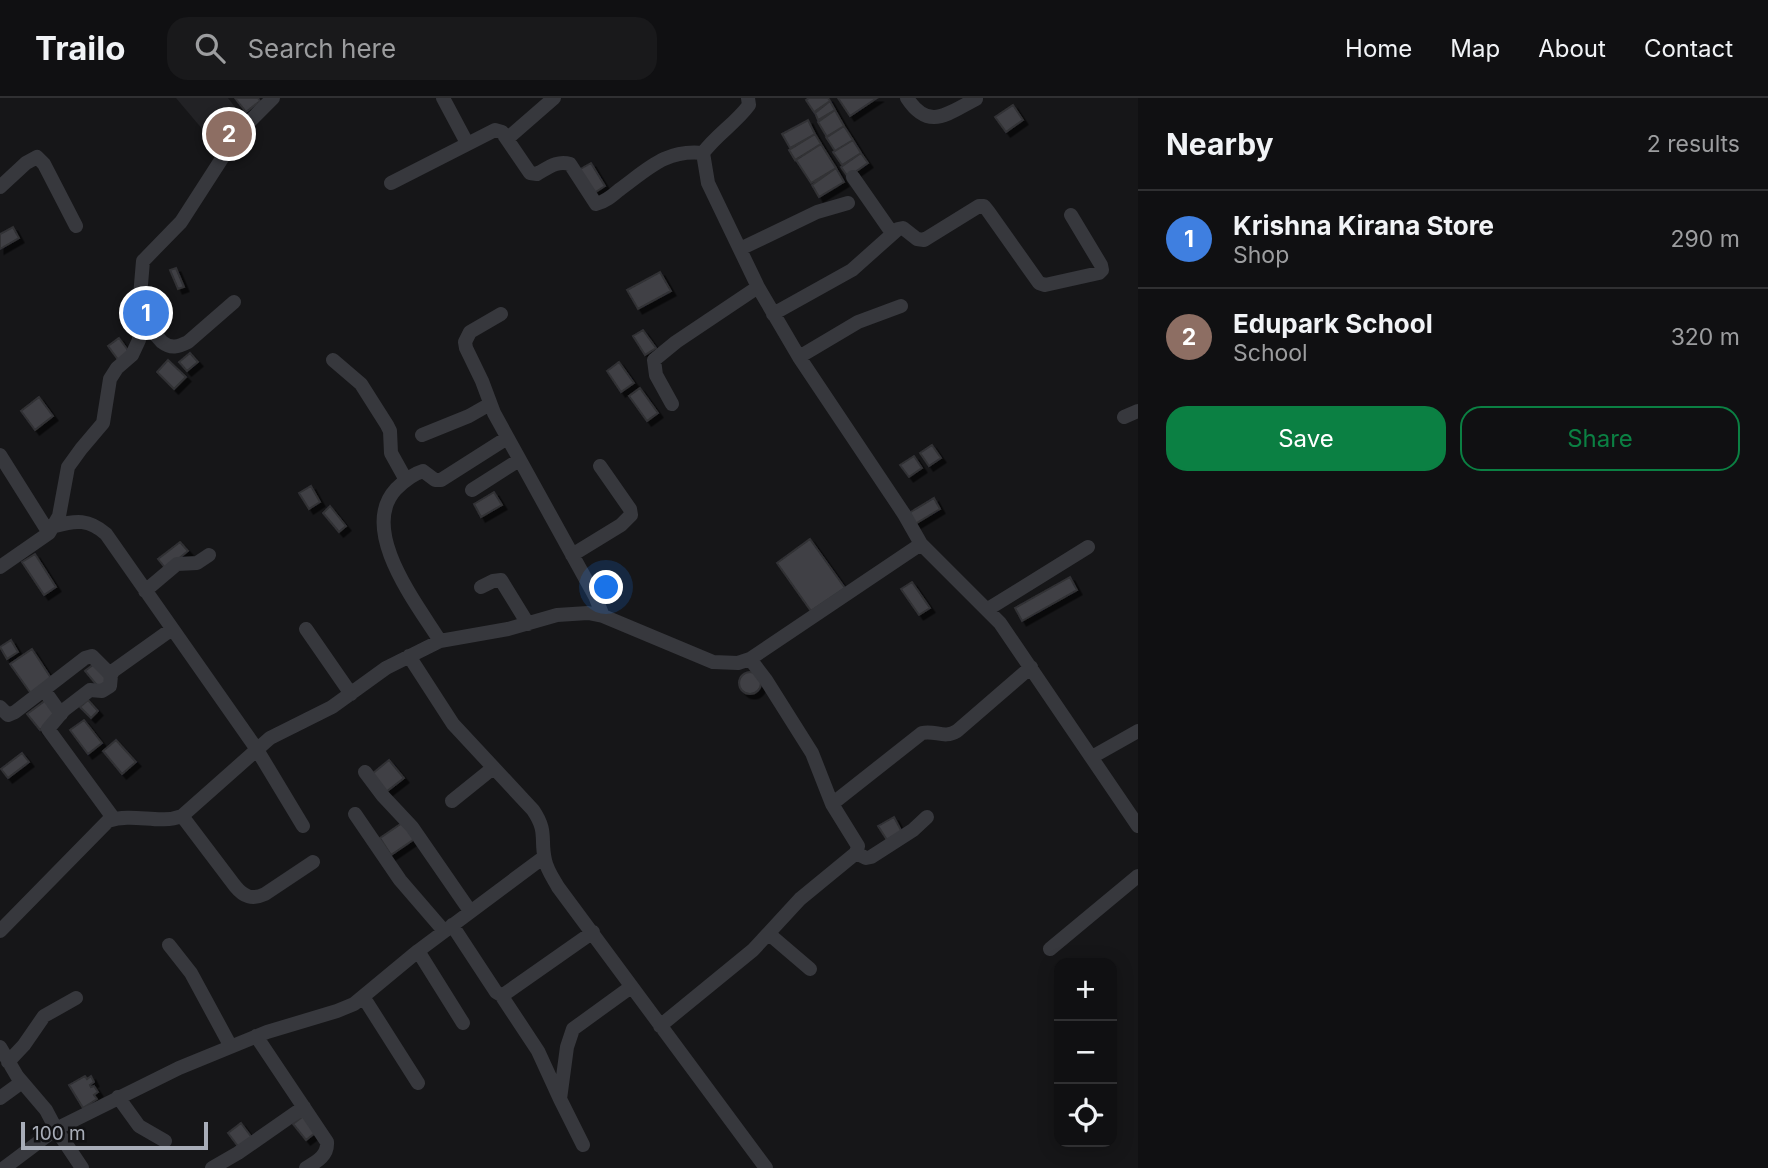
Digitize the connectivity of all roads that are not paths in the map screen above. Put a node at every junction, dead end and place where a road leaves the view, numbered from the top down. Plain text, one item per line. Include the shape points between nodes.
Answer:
1 (273, 98) edge
2 (443, 98) edge
3 (554, 98) edge
4 (748, 98) edge
5 (907, 98) edge
6 (976, 99) edge
7 (507, 139) junction
8 (467, 143) junction
9 (703, 153) junction
10 (853, 177) dead end
11 (391, 183) dead end
12 (0, 187) edge
13 (848, 203) dead end
14 (1072, 215) dead end
15 (76, 226) dead end
16 (892, 233) junction
17 (740, 249) junction
18 (758, 287) junction
19 (234, 302) dead end
20 (901, 306) dead end
21 (501, 314) dead end
22 (773, 314) junction
23 (139, 316) junction
24 (799, 357) junction
25 (333, 360) dead end
26 (490, 404) junction
27 (672, 404) dead end
28 (422, 435) dead end
29 (507, 438) junction
30 (0, 455) edge
31 (519, 460) junction
32 (600, 466) dead end
33 (406, 480) junction
34 (472, 490) dead end
35 (52, 530) junction
36 (921, 544) junction
37 (1088, 547) dead end
38 (209, 555) dead end
39 (572, 555) junction
40 (0, 567) edge
41 (481, 587) dead end
42 (145, 591) junction
43 (988, 609) junction
44 (603, 616) junction
45 (528, 624) junction
46 (172, 629) junction
47 (306, 629) dead end
48 (440, 640) junction
49 (409, 656) junction
50 (750, 659) junction
51 (1031, 667) junction
52 (111, 675) junction
53 (44, 690) junction
54 (351, 694) junction
55 (0, 707) edge
56 (61, 714) junction
57 (1138, 731) edge
58 (256, 748) junction
59 (1092, 757) junction
60 (493, 768) junction
61 (365, 772) dead end
62 (452, 801) dead end
63 (832, 803) junction
64 (355, 814) dead end
65 (182, 816) junction
66 (927, 817) dead end
67 (114, 819) junction
68 (303, 826) dead end
69 (1138, 826) edge
70 (856, 853) junction
71 (544, 857) junction
72 (313, 862) dead end
73 (1138, 876) edge
74 (470, 911) junction
75 (448, 928) junction
76 (0, 931) edge
77 (593, 932) junction
78 (769, 934) junction
79 (169, 945) dead end
80 (1050, 949) dead end
81 (418, 951) junction
82 (810, 969) dead end
83 (631, 987) junction
84 (500, 995) junction
85 (76, 998) dead end
86 (364, 998) junction
87 (463, 1023) dead end
88 (660, 1026) junction
89 (256, 1036) junction
90 (230, 1045) junction
91 (0, 1047) edge
92 (8, 1062) junction
93 (22, 1082) junction
94 (418, 1083) dead end
95 (118, 1097) junction
96 (0, 1098) edge
97 (560, 1099) junction
98 (304, 1107) junction
99 (56, 1129) junction
100 (165, 1142) dead end
101 (583, 1145) dead end
102 (4, 1168) edge
103 (82, 1168) edge
104 (212, 1168) edge
105 (306, 1168) edge
106 (766, 1168) edge

1 - 23 street via 239,132 181,222 143,261
2 - 8 street
3 - 7 street
4 - 9 street via 741,116
5 - 6 street via 927,118
7 - 8 street via 495,130
7 - 9 street via 530,173 556,163 570,164 596,204 664,158 685,151
8 - 11 street
9 - 17 street via 708,183
10 - 16 street
12 - 15 street via 37,157
13 - 17 street via 817,212
14 - 16 street via 1102,270 1045,285 1034,279 984,206 973,208 924,240 903,228
16 - 22 street via 852,270
17 - 18 street
18 - 22 street
18 - 27 street via 654,360 656,375
19 - 23 street via 179,346 166,346
20 - 24 street via 858,322
21 - 26 street via 470,332 465,342
22 - 24 street
23 - 35 street via 136,348 110,379 103,423 68,467
24 - 36 street
25 - 33 street via 361,384 387,425 391,453
26 - 28 street
26 - 29 street
29 - 31 street
29 - 33 street via 441,480 435,481 423,471
30 - 35 street
31 - 34 street
31 - 39 street
32 - 39 street via 631,515
33 - 48 street via 384,504 389,548 400,578
35 - 40 street
35 - 42 street via 82,521 94,524
36 - 43 street
36 - 50 street
37 - 43 street
38 - 42 street via 197,563 177,564
39 - 44 street
41 - 45 street via 501,580
42 - 46 street
43 - 51 street
44 - 45 street via 574,613
44 - 50 street via 713,662
45 - 48 street
46 - 52 street
46 - 58 street
47 - 54 street
48 - 49 street
49 - 54 street
49 - 60 street via 453,724
50 - 63 street via 812,753
51 - 59 street
51 - 63 street via 957,731 946,736 922,733
52 - 53 street via 92,656
52 - 56 street via 102,691 90,690
53 - 55 street via 8,715
53 - 56 street
54 - 58 street
56 - 67 street via 48,730
57 - 59 street
58 - 65 street
58 - 68 street
59 - 69 street
60 - 62 street
60 - 71 street via 541,822
61 - 74 street via 412,827
63 - 70 street via 856,841
64 - 75 street via 400,880
65 - 67 street
65 - 72 street via 234,886 248,897 265,894
66 - 70 street via 871,857
67 - 76 street
70 - 78 street via 800,899
71 - 74 street
71 - 77 street via 558,887
73 - 80 street
74 - 75 street
75 - 81 street
75 - 84 street
77 - 83 street
77 - 84 street
78 - 82 street
78 - 88 street
79 - 90 street via 191,973
81 - 86 street
81 - 87 street
83 - 88 street
83 - 97 street via 573,1029
84 - 97 street via 538,1051
85 - 92 street via 44,1016
86 - 89 street
86 - 94 street
88 - 106 street
89 - 90 street
89 - 98 street
90 - 95 street
91 - 92 street
92 - 93 street
93 - 96 street
93 - 99 street
95 - 99 street
95 - 100 street via 139,1126
97 - 101 street
98 - 104 street
98 - 105 street via 324,1134 327,1148
99 - 102 street
99 - 103 street

